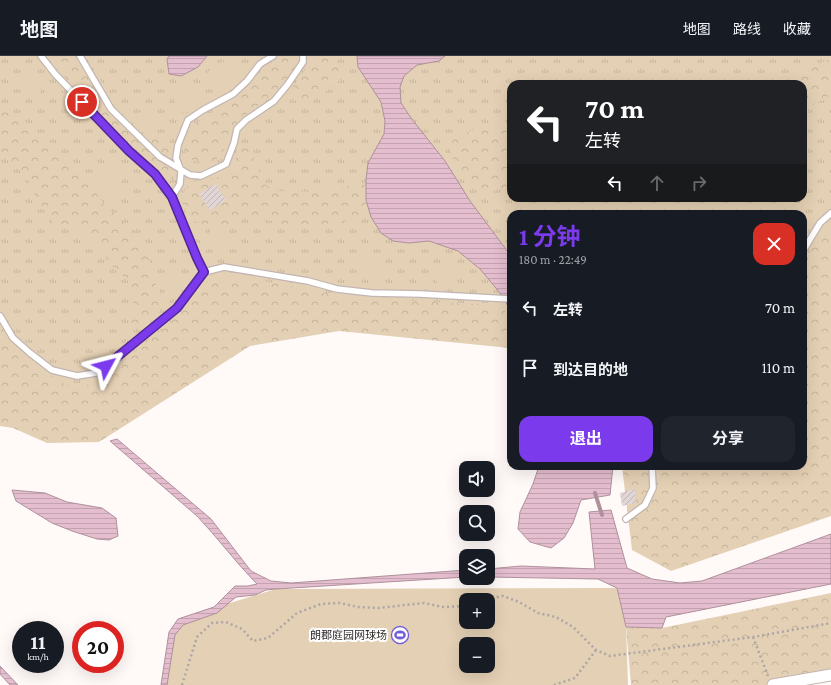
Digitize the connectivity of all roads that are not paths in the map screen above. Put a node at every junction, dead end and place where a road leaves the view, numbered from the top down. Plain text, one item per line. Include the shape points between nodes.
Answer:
1 (41, 56) edge
2 (80, 56) edge
3 (273, 56) edge
4 (303, 56) edge
5 (181, 170) junction
6 (172, 197) junction
7 (831, 213) edge
8 (807, 244) edge
9 (204, 272) junction
10 (507, 299) edge
11 (0, 316) edge
12 (652, 470) edge
13 (626, 519) dead end
14 (831, 676) edge
15 (771, 682) edge

1 - 6 lane via 129,151 155,174
2 - 5 lane via 112,109 160,157
3 - 5 lane via 260,64 233,94 188,120 178,145 176,158
4 - 5 lane via 303,62 274,101 237,129 226,164 201,176 190,175
5 - 6 lane via 180,184
6 - 9 lane
7 - 8 lane via 820,223
9 - 10 lane via 224,267 308,281 337,289 372,293
9 - 11 lane via 177,308 96,372 77,376 52,370 13,338
12 - 13 lane via 652,488 645,505
14 - 15 street

